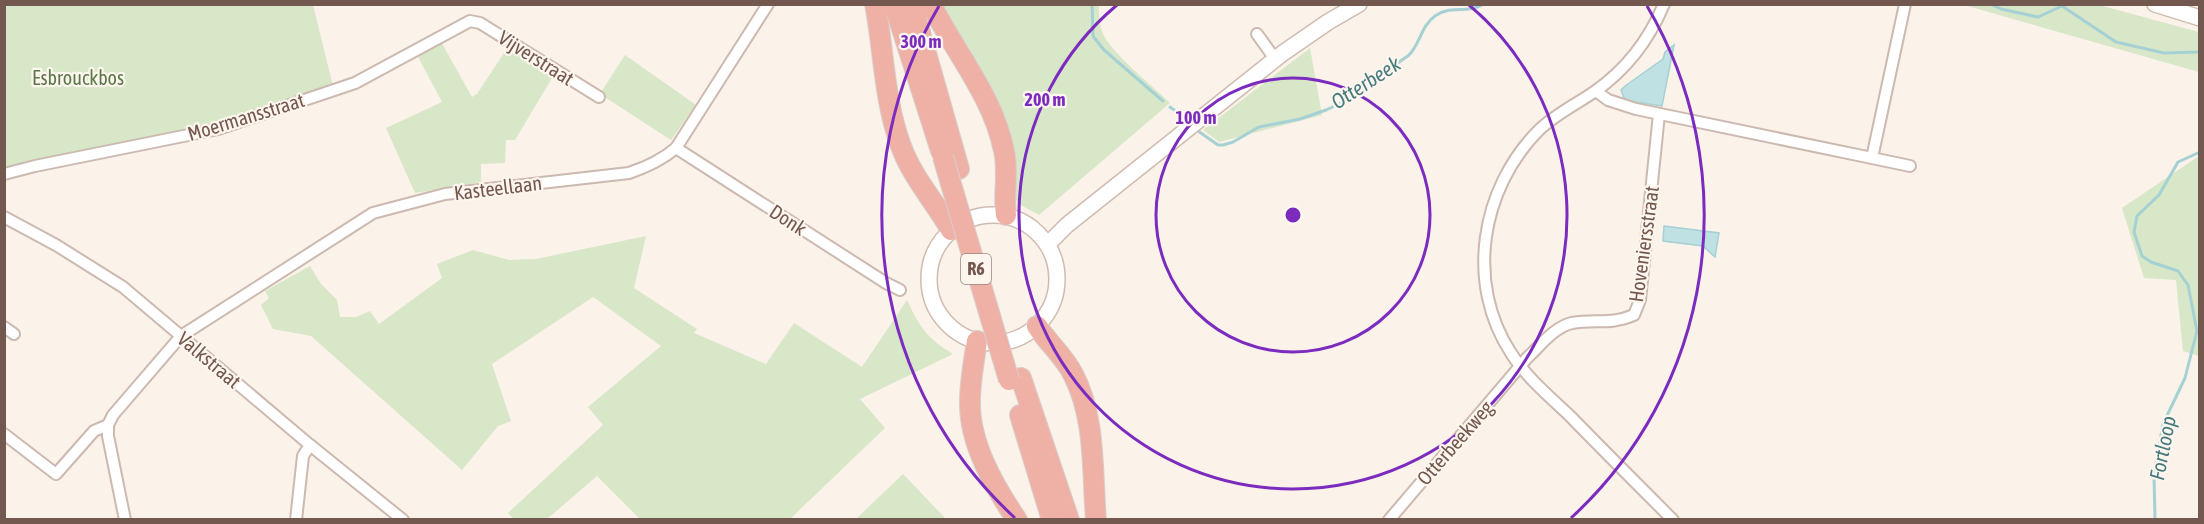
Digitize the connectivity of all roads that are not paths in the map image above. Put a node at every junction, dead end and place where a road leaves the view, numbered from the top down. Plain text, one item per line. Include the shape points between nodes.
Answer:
1 (768, 4) edge
2 (875, 4) edge
3 (894, 4) edge
4 (912, 4) edge
5 (931, 4) edge
6 (1339, 4) edge
7 (1359, 4) edge
8 (1664, 4) edge
9 (1905, 4) edge
10 (2155, 4) edge
11 (2199, 18) edge
12 (473, 21) joint
13 (1257, 34) dead end
14 (1272, 55) junction
15 (1596, 91) junction
16 (599, 97) dead end
17 (1659, 114) junction
18 (676, 148) junction
19 (1872, 158) junction
20 (951, 163) junction
21 (1910, 166) dead end
22 (4, 174) edge
23 (1006, 215) junction
24 (4, 217) edge
25 (951, 230) junction
26 (1044, 239) junction
27 (900, 290) dead end
28 (1037, 326) junction
29 (181, 336) junction
30 (977, 341) junction
31 (1520, 367) junction
32 (1015, 379) junction
33 (108, 425) junction
34 (4, 434) edge
35 (310, 445) junction
36 (124, 519) edge
37 (296, 519) edge
38 (403, 519) edge
39 (1017, 519) edge
40 (1052, 519) edge
41 (1069, 519) edge
42 (1096, 519) edge
43 (1389, 519) edge
44 (1673, 519) edge

1 - 18 street, Kasteellaan
2 - 25 highway via 890,105 902,147
3 - 20 highway, R6
4 - 20 highway, R6
5 - 23 highway via 978,81 998,128 1007,167
6 - 14 main road
7 - 14 main road
8 - 15 street via 1645,42 1620,72
9 - 19 street
10 - 11 main road
12 - 16 street, Vijverstraat
12 - 22 street, Moermansstraat via 355,83 218,129
13 - 14 street
14 - 26 main road via 1116,180 1067,225
15 - 17 street via 1621,105
15 - 31 street via 1539,131 1509,168 1493,204 1485,244 1487,293 1501,335
17 - 19 street
17 - 31 street, Hoveniersstraat via 1640,300 1634,315 1621,321 1570,324 1550,335
18 - 27 street, Donk
18 - 29 street, Kasteellaan via 665,158 629,173 445,194 373,213
19 - 21 street
20 - 32 highway, R6, bridge
23 - 25 main road via 973,217
23 - 26 main road via 1024,222
24 - 29 street, Valkstraat via 123,287
25 - 30 main road via 931,261 931,296 948,325
26 - 28 main road via 1057,267 1057,292
28 - 30 main road via 1010,341
28 - 42 highway via 1078,385 1090,436
29 - 33 street, Kasteellaan
29 - 35 street, Valkstraat
30 - 39 highway via 969,402 975,436 990,475
31 - 43 street, Otterbeekweg
31 - 44 street
32 - 40 highway, R6
32 - 41 highway, R6
33 - 34 street, Kasteellaan via 94,431 56,474
33 - 36 street
35 - 37 street via 303,456
35 - 38 street, Valkstraat

